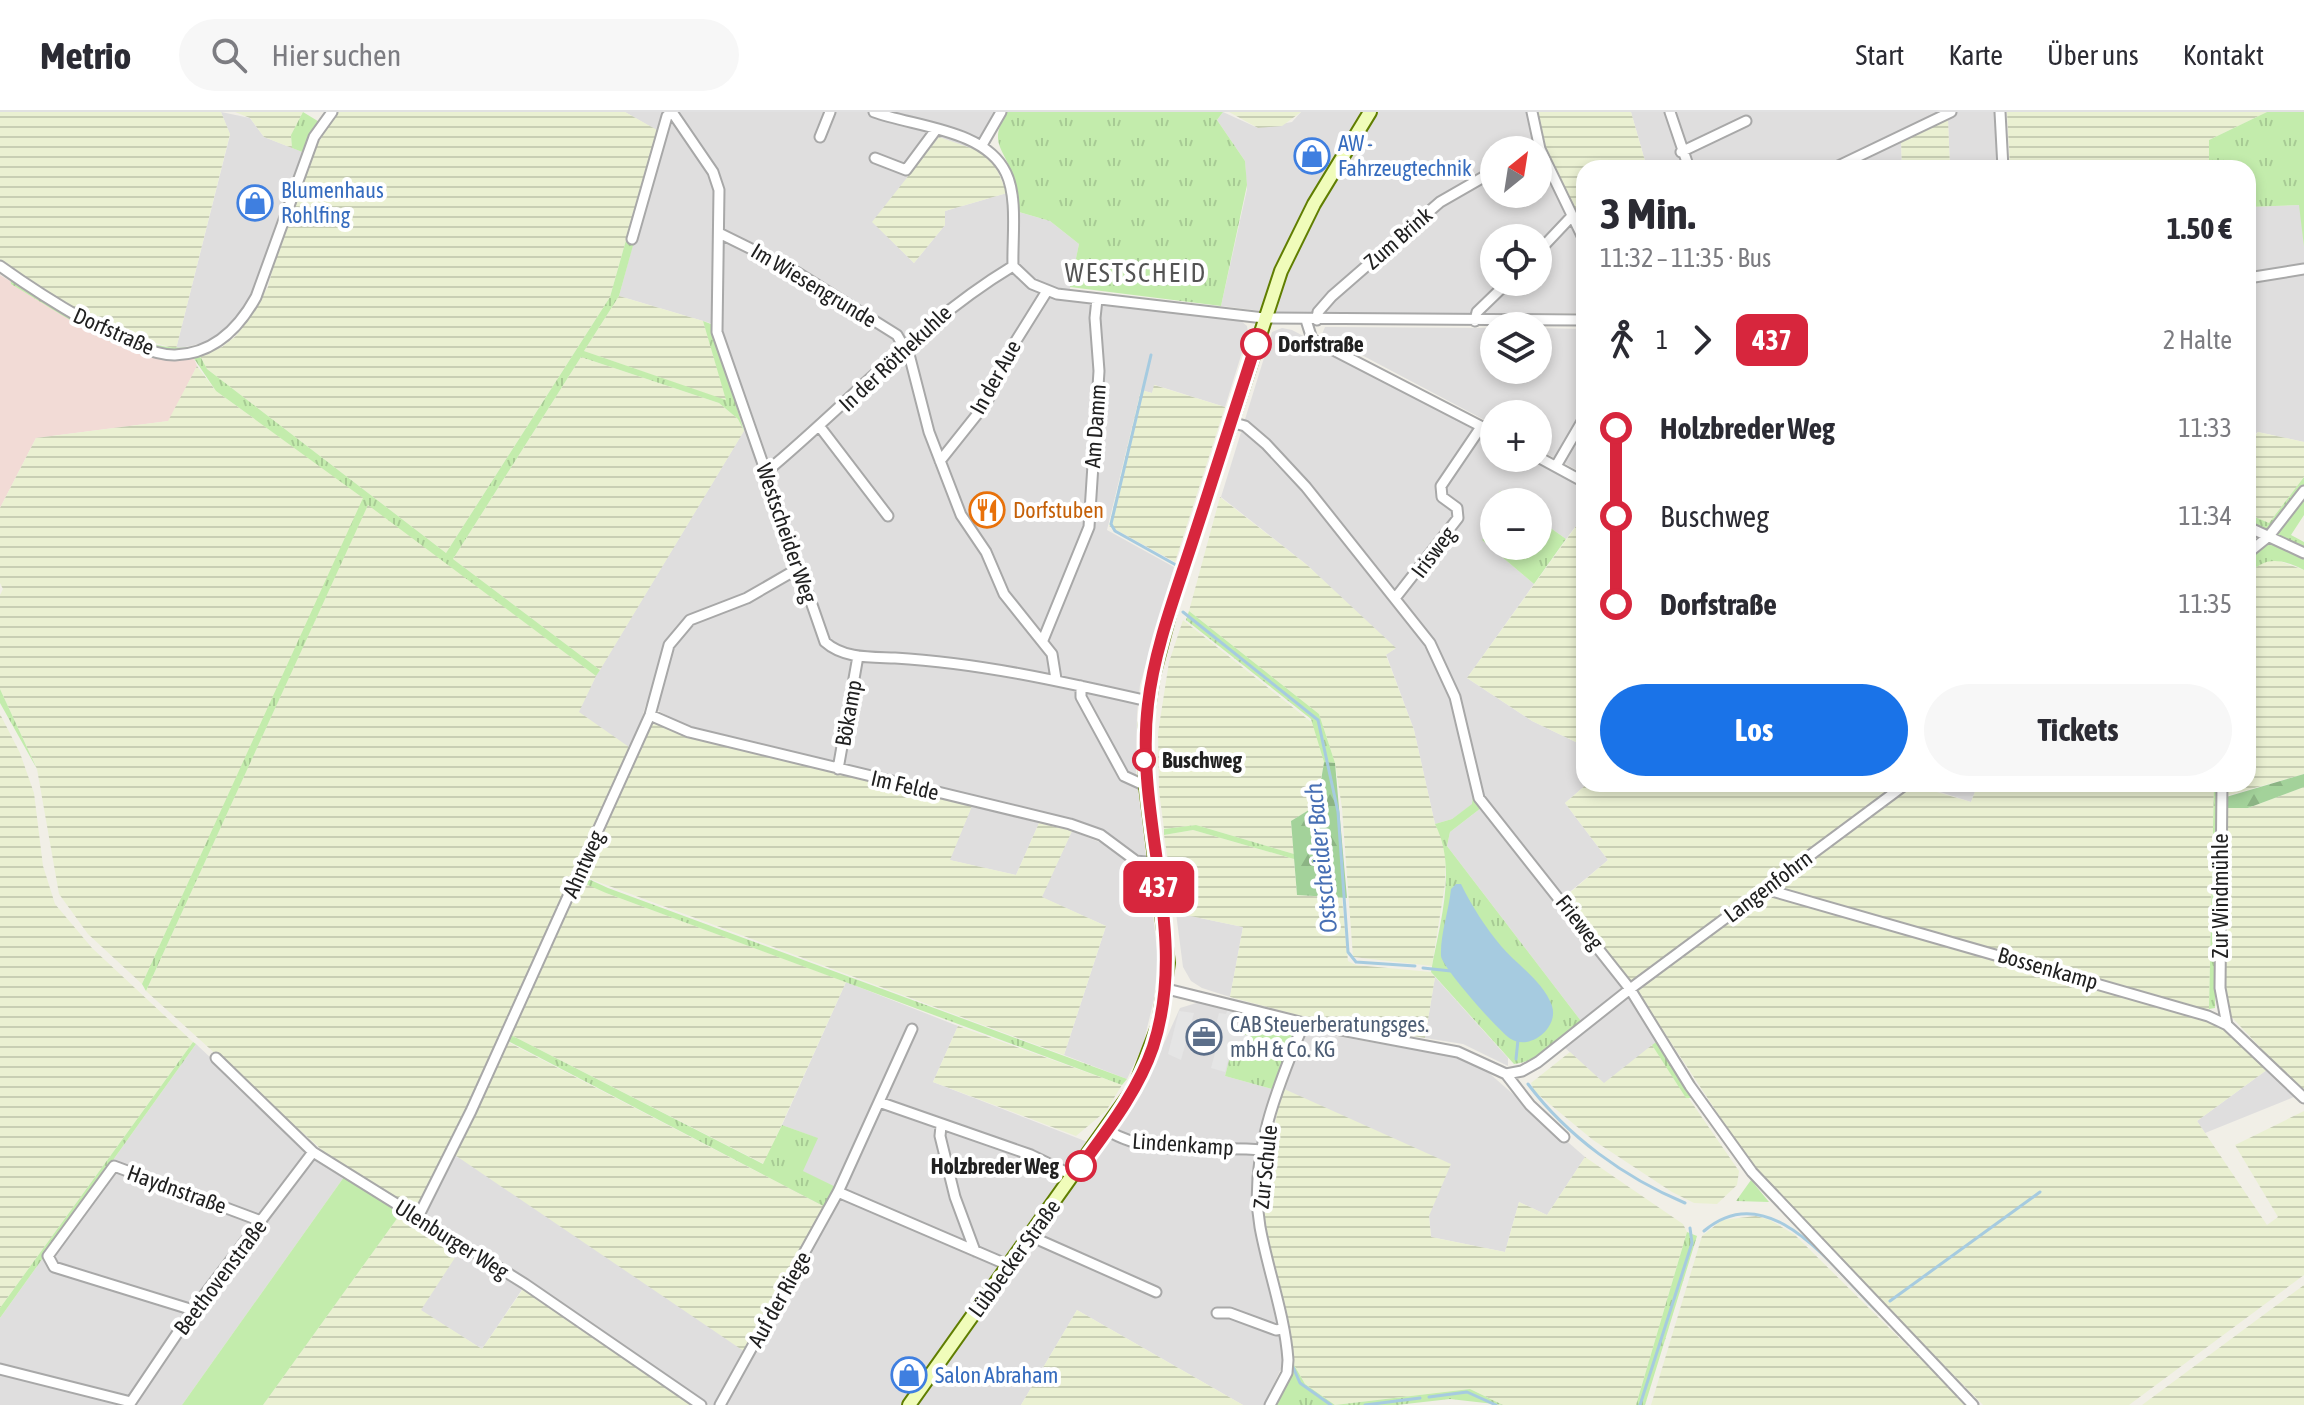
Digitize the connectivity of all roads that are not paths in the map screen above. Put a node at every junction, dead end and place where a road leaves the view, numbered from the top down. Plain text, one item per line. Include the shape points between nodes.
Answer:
1 (332, 112) edge
2 (672, 112) edge
3 (830, 112) edge
4 (874, 112) edge
5 (1001, 112) edge
6 (1370, 112) edge
7 (1532, 112) edge
8 (1670, 112) edge
9 (1951, 112) edge
10 (2000, 112) edge
11 (1746, 121) dead end
12 (935, 131) junction
13 (1537, 136) edge
14 (820, 137) dead end
15 (982, 145) junction
16 (1681, 152) junction
17 (875, 158) dead end
18 (1685, 160) edge
19 (1859, 160) edge
20 (2003, 160) edge
21 (1552, 177) edge
22 (1480, 179) edge
23 (1571, 217) junction
24 (1576, 226) edge
25 (719, 233) junction
26 (1552, 237) edge
27 (632, 239) dead end
28 (0, 266) edge
29 (1013, 266) junction
30 (2304, 269) edge
31 (2256, 277) edge
32 (1047, 291) junction
33 (1494, 296) edge
34 (1097, 299) junction
35 (1264, 318) junction
36 (1306, 320) junction
37 (1317, 320) junction
38 (1576, 320) edge
39 (1475, 321) junction
40 (903, 345) junction
41 (1231, 422) junction
42 (1480, 426) edge
43 (820, 427) junction
44 (1480, 428) edge
45 (1576, 432) edge
46 (940, 461) junction
47 (1552, 464) edge
48 (1556, 466) junction
49 (766, 472) junction
50 (1576, 477) edge
51 (2304, 491) edge
52 (888, 516) dead end
53 (2256, 530) edge
54 (2269, 536) junction
55 (2256, 547) edge
56 (2304, 553) edge
57 (799, 568) junction
58 (1396, 597) junction
59 (1043, 640) junction
60 (858, 656) junction
61 (1056, 679) junction
62 (1081, 686) junction
63 (1148, 701) junction
64 (650, 715) junction
65 (838, 769) junction
66 (1146, 786) junction
67 (1895, 792) edge
68 (2222, 792) edge
69 (1155, 863) junction
70 (1765, 889) junction
71 (1167, 989) junction
72 (1630, 989) junction
73 (2221, 1007) junction
74 (2208, 1016) junction
75 (1304, 1023) junction
76 (2227, 1025) junction
77 (912, 1029) dead end
78 (216, 1058) dead end
79 (1506, 1074) junction
80 (2304, 1098) edge
81 (879, 1102) junction
82 (941, 1126) junction
83 (1107, 1130) junction
84 (1564, 1137) dead end
85 (1262, 1150) junction
86 (313, 1152) junction
87 (1074, 1176) junction
88 (838, 1192) junction
89 (418, 1217) junction
90 (261, 1221) junction
91 (1030, 1236) junction
92 (975, 1251) junction
93 (1008, 1265) junction
94 (1156, 1292) dead end
95 (193, 1310) junction
96 (1217, 1313) dead end
97 (1282, 1329) junction
98 (0, 1369) edge
99 (130, 1403) edge
100 (701, 1405) edge
101 (720, 1405) edge
102 (909, 1405) edge
103 (1270, 1405) edge
104 (1973, 1405) edge

1 - 28 street, Dorfstraße via 308,151 256,297 224,339 196,351 155,351 81,317
2 - 25 street, Westscheider Weg via 713,172 721,209
2 - 27 street
3 - 14 street
4 - 12 street
5 - 15 street
6 - 35 main road, Lübbecker Straße via 1299,230
7 - 13 street
8 - 16 street
9 - 19 street
10 - 20 street
11 - 16 street
12 - 15 street
12 - 17 street via 906,170
15 - 29 street via 1006,173
16 - 18 street
21 - 23 street
22 - 37 street, Zum Brink via 1440,202 1332,296
23 - 24 street
23 - 26 street
25 - 40 street, Im Wiesengrunde via 838,296 897,335
25 - 49 street, Westscheider Weg via 717,332
29 - 32 street
29 - 40 street, In der Röthekuhle via 965,295
30 - 31 street
32 - 34 street
32 - 46 street, In der Aue via 1009,352 987,402
33 - 39 street
34 - 35 street
34 - 59 street, Am Damm via 1099,371 1089,527
35 - 36 street
35 - 41 main road, Lübbecker Straße
36 - 37 street
36 - 42 street via 1312,339
37 - 39 street
38 - 39 street
40 - 43 street, In der Röthekuhle
40 - 46 street
41 - 58 street, Frieweg via 1245,426 1266,444
41 - 63 main road, Lübbecker Straße via 1172,604
43 - 49 street, In der Röthekuhle
43 - 52 street, In der Röthekuhle
44 - 58 street, Irisweg via 1441,486 1442,497 1457,508 1458,518
45 - 48 street
46 - 59 street via 961,515 986,552 1004,594
47 - 48 street
48 - 50 street
49 - 57 street, Westscheider Weg
51 - 54 street
53 - 54 street
54 - 55 street
54 - 56 street
57 - 60 street, Westscheider Weg via 825,642
57 - 64 street, Ahntweg via 677,631 662,661
58 - 72 street, Frieweg via 1442,662 1479,798
59 - 61 street via 1056,665
60 - 61 street, Westscheider Weg
60 - 65 street, Bökamp
61 - 62 street, Westscheider Weg
62 - 63 street, Westscheider Weg
62 - 66 street via 1081,697 1124,776
63 - 66 main road, Lübbecker Straße
64 - 65 street, Im Felde via 689,732
64 - 89 street, Ahntweg
65 - 69 street, Im Felde via 1070,824 1101,835 1136,861
66 - 69 main road, Lübbecker Straße
67 - 70 street, Langenfohrn
68 - 73 street, Zur Windmühle
69 - 71 main road, Lübbecker Straße
70 - 72 street, Langenfohrn
70 - 74 street, Bossenkamp
71 - 75 street
71 - 83 main road, Lübbecker Straße via 1143,1071
72 - 79 street via 1538,1062
72 - 104 street, Frieweg via 1752,1172
73 - 74 street
73 - 76 street, Zur Windmühle
74 - 76 street, Bossenkamp
75 - 79 street via 1458,1052
75 - 85 street, Zur Schule via 1277,1087
76 - 80 street, Bossenkamp
77 - 81 street, Auf der Riege
78 - 86 street, Ulenburger Weg
79 - 84 street
81 - 82 street
81 - 88 street, Auf der Riege
82 - 87 street via 1057,1165
82 - 92 street via 955,1197
83 - 85 street, Lindenkamp via 1123,1140 1152,1145
83 - 87 main road, Lübbecker Straße
85 - 97 street, Zur Schule via 1259,1225
86 - 89 street, Ulenburger Weg
86 - 90 street, Beethovenstraße
87 - 91 main road, Lübbecker Straße
88 - 92 street
88 - 101 street, Auf der Riege
89 - 100 street, Ulenburger Weg
90 - 95 street, Beethovenstraße
90 - 95 street, Haydnstraße via 114,1166 48,1256 48,1263
91 - 93 main road, Lübbecker Straße
91 - 94 street
92 - 93 street
93 - 102 main road, Lübbecker Straße
95 - 99 street, Beethovenstraße
96 - 97 street
97 - 103 street, Zur Schule via 1287,1373
98 - 99 street

